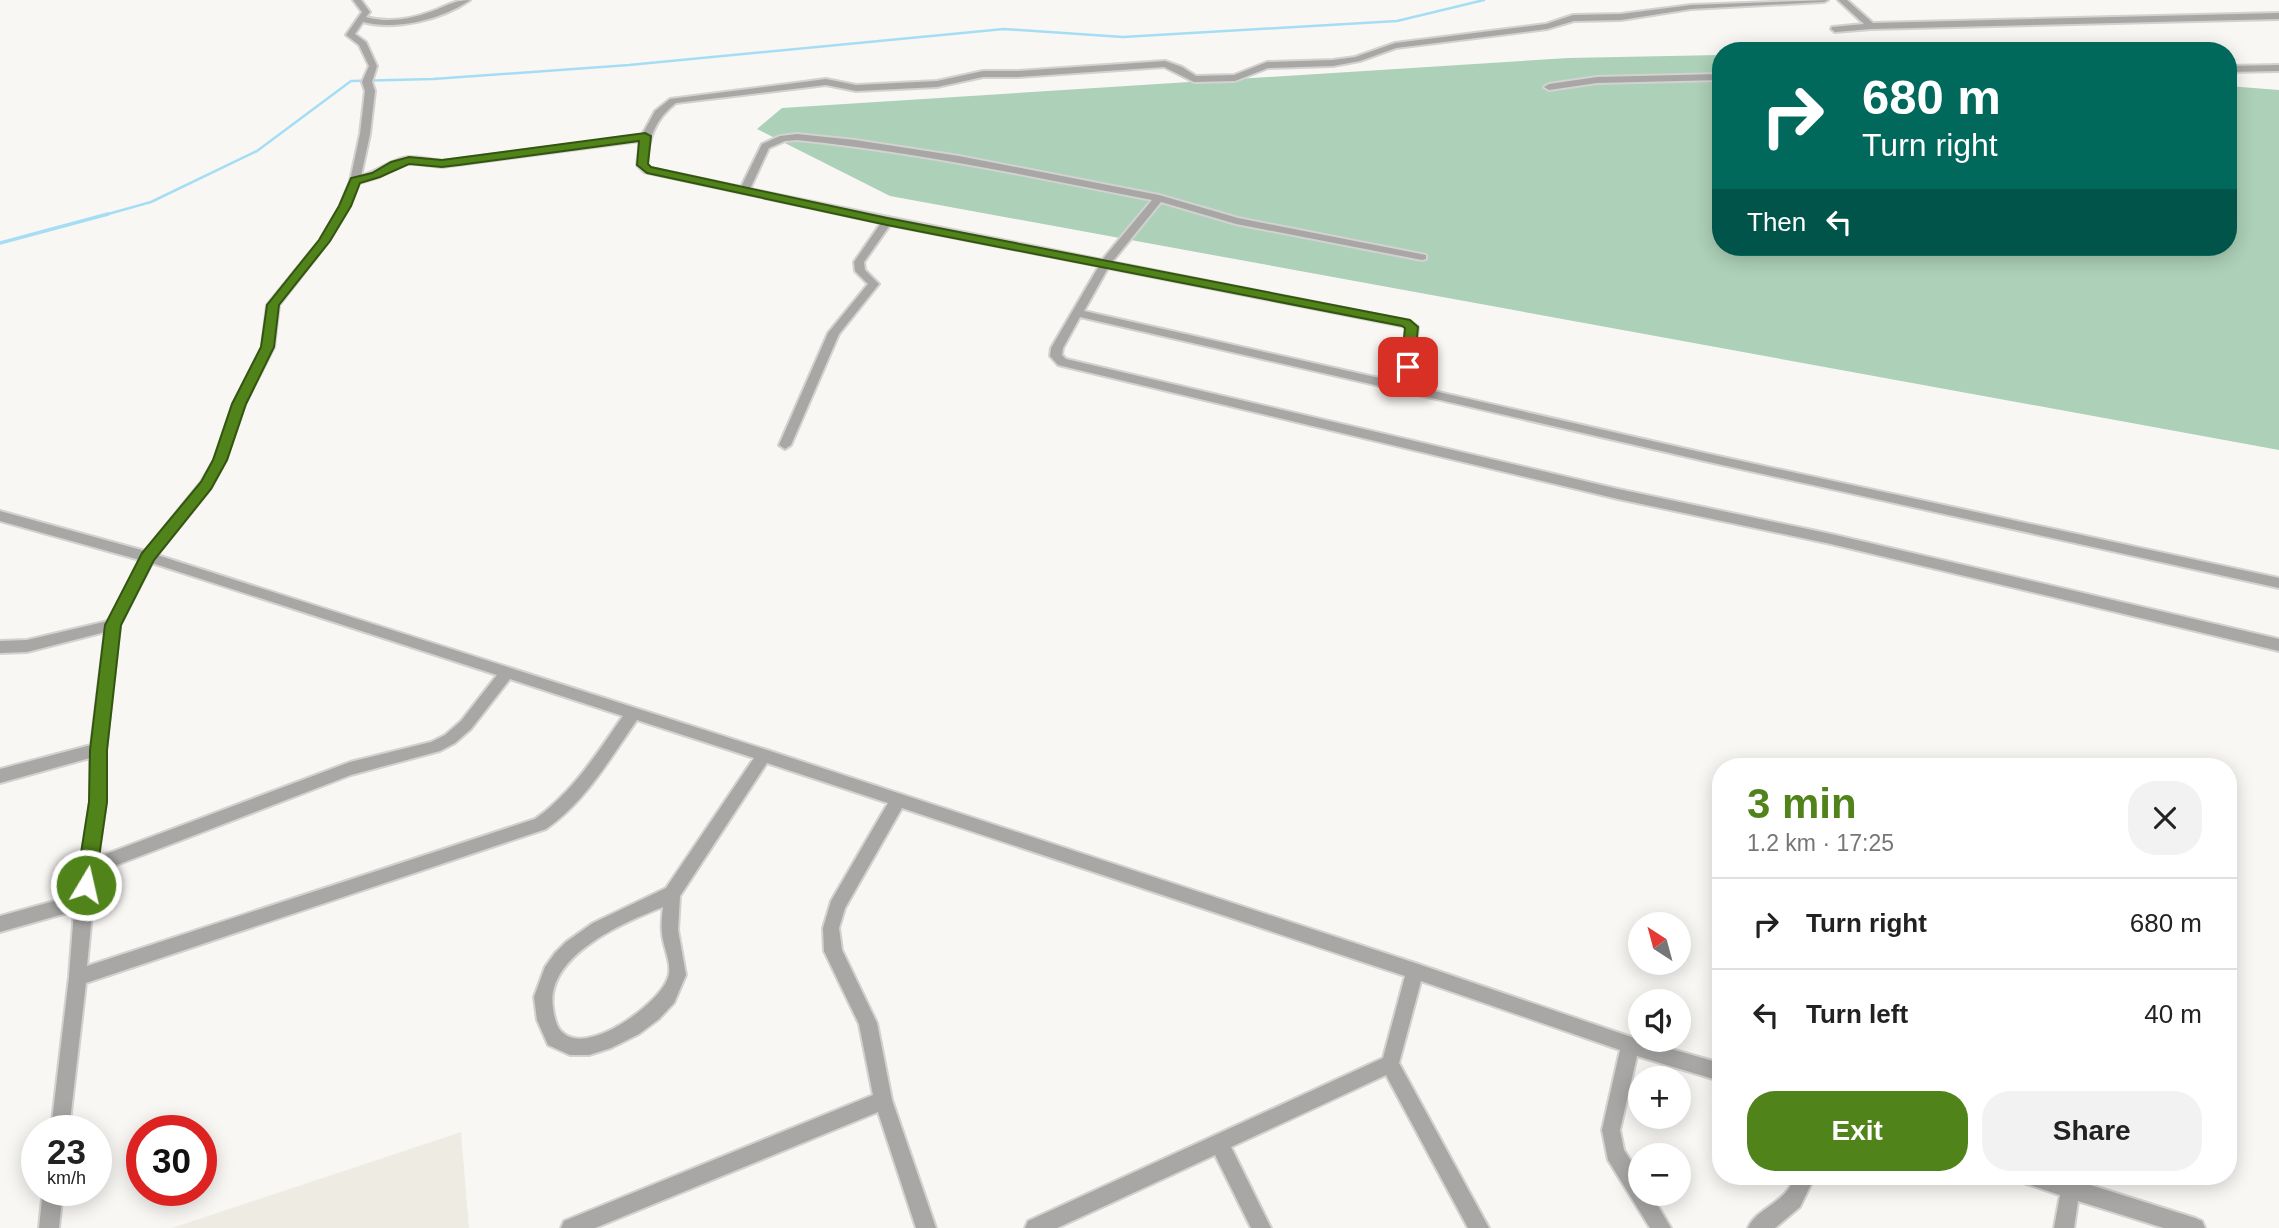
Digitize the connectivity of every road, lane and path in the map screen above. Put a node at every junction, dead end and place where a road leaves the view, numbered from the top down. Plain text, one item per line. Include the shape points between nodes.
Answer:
1 (357, 0) edge
2 (466, 0) edge
3 (1824, 0) edge
4 (1842, 0) edge
5 (2279, 16) edge
6 (363, 19) junction
7 (1871, 26) junction
8 (1835, 30) dead end
9 (2279, 68) edge
10 (2237, 69) edge
11 (1712, 77) edge
12 (1549, 87) dead end
13 (645, 136) junction
14 (355, 181) junction
15 (744, 190) junction
16 (1159, 198) junction
17 (887, 221) junction
18 (1422, 257) dead end
19 (1105, 264) junction
20 (1077, 313) junction
21 (1406, 388) junction
22 (785, 444) dead end
23 (0, 516) edge
24 (148, 557) junction
25 (2279, 583) edge
26 (113, 625) junction
27 (2279, 645) edge
28 (0, 647) edge
29 (506, 674) junction
30 (633, 714) junction
31 (99, 750) junction
32 (764, 755) junction
33 (0, 776) edge
34 (898, 800) junction
35 (88, 868) junction
36 (672, 893) junction
37 (83, 901) junction
38 (0, 924) edge
39 (1415, 971) junction
40 (78, 977) junction
41 (1628, 1044) edge
42 (1628, 1052) edge
43 (1653, 1052) edge
44 (1390, 1064) junction
45 (1712, 1070) edge
46 (883, 1100) junction
47 (62, 1115) edge
48 (1219, 1143) junction
49 (1803, 1185) edge
50 (2056, 1185) edge
51 (2070, 1190) junction
52 (51, 1206) edge
53 (1040, 1227) edge
54 (49, 1228) edge
55 (571, 1228) edge
56 (926, 1228) edge
57 (1261, 1228) edge
58 (1479, 1228) edge
59 (1661, 1228) edge
60 (1758, 1228) edge
61 (2064, 1228) edge
62 (2195, 1228) edge

1 - 6 street via 364,7
2 - 6 street via 397,24
3 - 13 street via 1573,18 1547,26 1395,46 1357,59 1267,65 1235,78 1194,79 1166,64 983,74 937,84 856,88 826,82 673,101 664,106
4 - 7 street
5 - 7 street
6 - 14 street via 350,35 363,44 371,58 372,75
7 - 8 street
9 - 10 street
11 - 12 street via 1597,80
13 - 14 street via 442,164 409,160
13 - 15 street via 642,165 647,170
14 - 24 street via 324,241 273,305 268,347 239,404 211,477
15 - 16 street via 765,146 797,137 959,159
15 - 17 street
16 - 18 street via 1236,221
16 - 19 street
17 - 19 street
17 - 22 street via 859,262 860,271 874,284 834,333
19 - 20 street
19 - 21 street via 1409,324
20 - 21 street
20 - 27 street via 1057,348 1056,356 1062,362
21 - 25 street
23 - 24 street
24 - 26 street
24 - 29 street
26 - 28 street via 27,646
26 - 31 street
29 - 30 street
29 - 35 street via 466,725 435,747 350,769
30 - 32 street
30 - 40 street via 571,799 540,824
31 - 33 street
31 - 35 street via 98,802
32 - 34 street
32 - 36 street
34 - 39 street
34 - 46 street via 837,906 831,928 833,951 868,1023
35 - 37 street
36 - 36 street via 601,926 555,963 544,990 543,1007 555,1041 572,1049 605,1041 629,1030 666,1002 676,983 678,965 670,932
37 - 38 street
37 - 40 street
39 - 41 street
39 - 44 street
40 - 47 street
42 - 59 street via 1611,1130 1615,1153
43 - 45 street
44 - 48 street
44 - 58 street
46 - 55 street
46 - 56 street
48 - 53 street
48 - 57 street
49 - 60 street via 1789,1206
50 - 51 street
51 - 61 street
51 - 62 street
52 - 54 street

